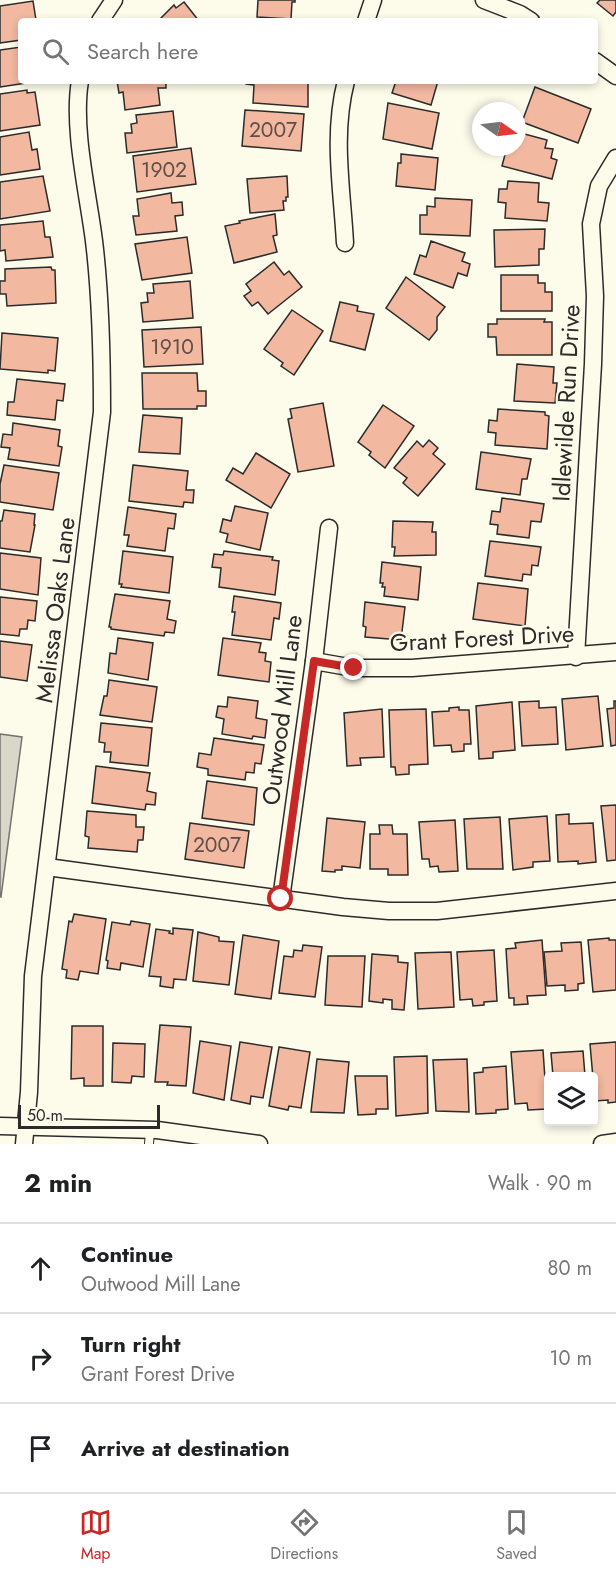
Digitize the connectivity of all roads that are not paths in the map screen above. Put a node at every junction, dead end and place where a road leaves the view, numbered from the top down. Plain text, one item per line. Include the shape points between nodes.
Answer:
1 (114, 0) edge
2 (373, 0) edge
3 (484, 0) edge
4 (102, 18) edge
5 (367, 18) edge
6 (526, 18) edge
7 (598, 63) edge
8 (616, 76) edge
9 (80, 84) edge
10 (345, 84) edge
11 (616, 158) edge
12 (345, 243) dead end
13 (329, 528) dead end
14 (616, 652) edge
15 (576, 657) junction
16 (314, 661) junction
17 (47, 867) junction
18 (616, 891) edge
19 (281, 899) junction
20 (0, 1126) edge
21 (25, 1136) edge
22 (149, 1137) edge
23 (616, 1142) edge
24 (258, 1144) edge
25 (602, 1144) edge

1 - 4 street
2 - 5 street
3 - 6 street
7 - 8 street
9 - 17 street, Melissa Oaks Lane via 78,120 102,337 102,412
10 - 12 street via 337,146
11 - 15 street, Idlewilde Run Drive via 599,186 591,224 593,364
13 - 16 street, Outwood Mill Lane
14 - 15 street, Grant Forest Drive
15 - 16 street, Grant Forest Drive via 412,668 354,668
16 - 19 street, Outwood Mill Lane
17 - 19 street
17 - 21 street, Melissa Oaks Lane via 33,976
18 - 19 street via 437,911 389,911
20 - 21 street
21 - 22 street
22 - 24 street
23 - 25 street

